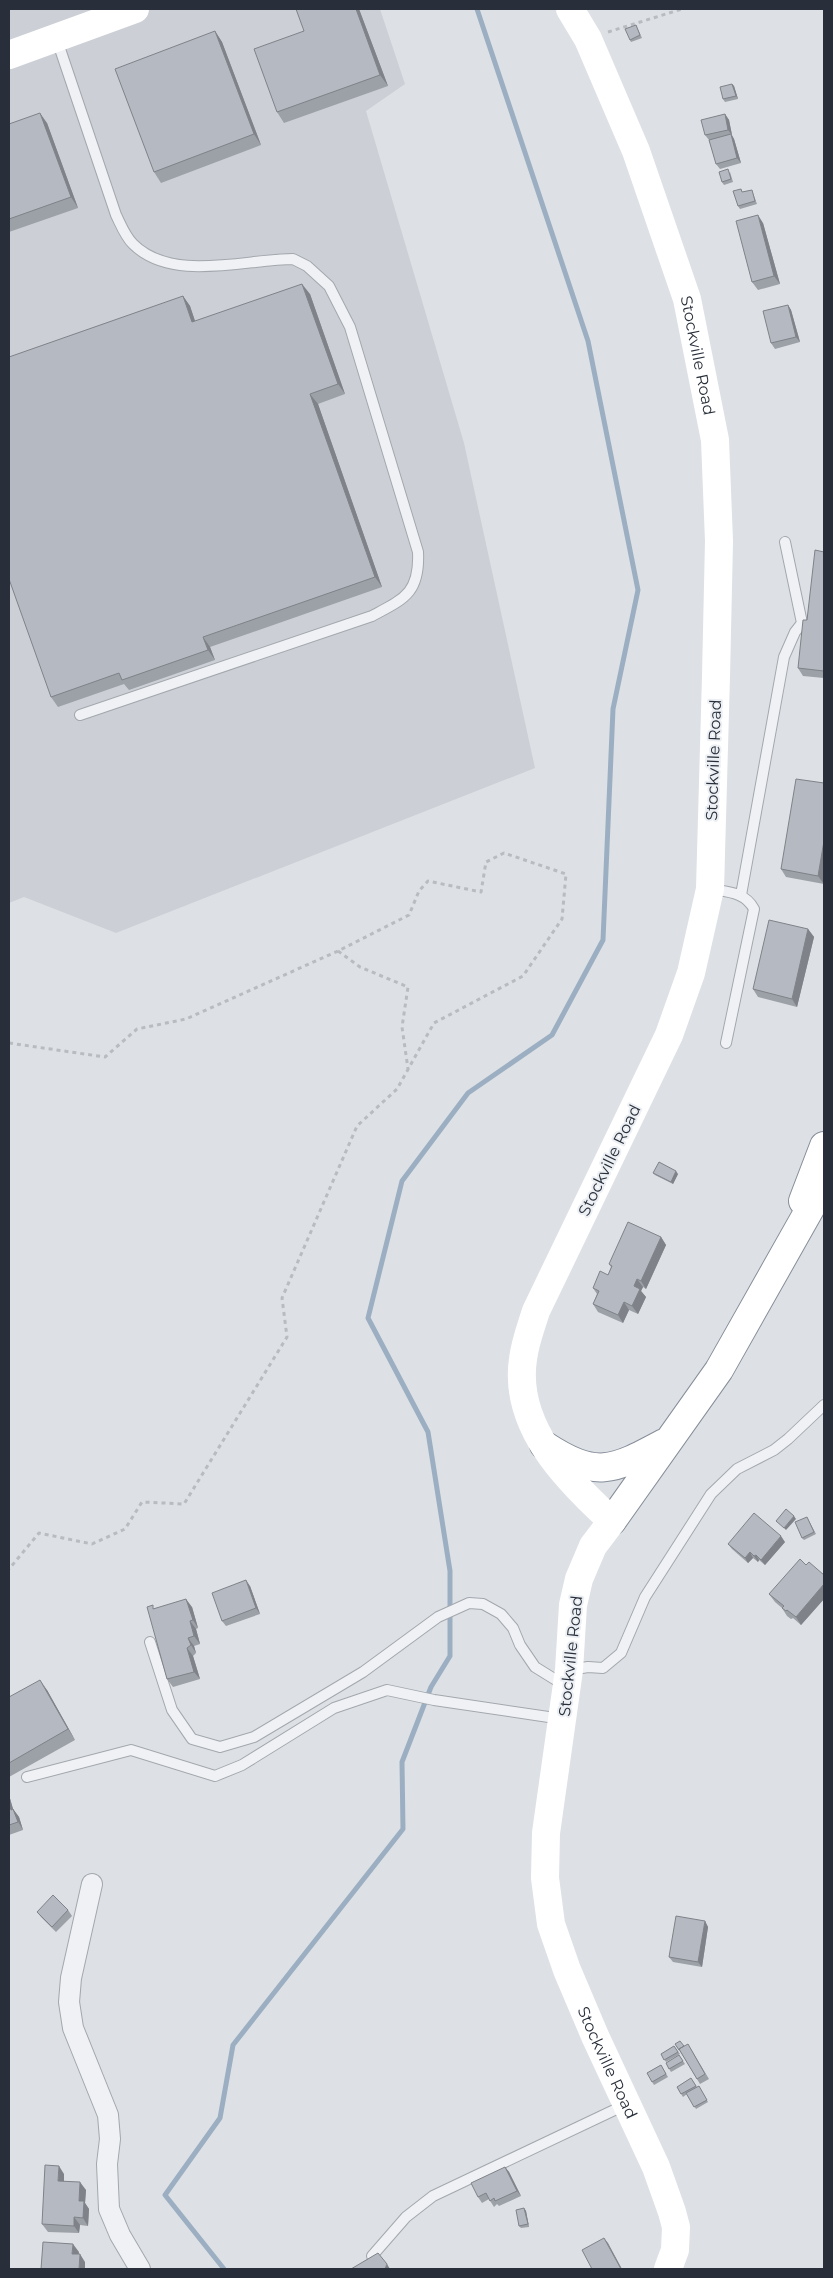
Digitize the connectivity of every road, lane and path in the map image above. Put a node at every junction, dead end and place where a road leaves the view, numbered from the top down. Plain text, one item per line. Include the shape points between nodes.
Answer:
1 (135, 9) edge
2 (570, 9) edge
3 (682, 9) edge
4 (56, 39) junction
5 (588, 39) junction
6 (9, 55) edge
7 (785, 542) dead end
8 (80, 715) dead end
9 (710, 889) junction
10 (741, 895) junction
11 (338, 951) junction
12 (9, 1043) edge
13 (726, 1043) dead end
14 (408, 1070) junction
15 (824, 1146) edge
16 (824, 1184) edge
17 (779, 1266) junction
18 (824, 1405) edge
19 (671, 1438) junction
20 (544, 1445) junction
21 (612, 1521) junction
22 (9, 1569) edge
23 (150, 1642) dead end
24 (568, 1679) junction
25 (563, 1719) junction
26 (26, 1777) dead end
27 (92, 1884) dead end
28 (628, 2104) junction
29 (372, 2256) edge
30 (140, 2269) edge
31 (668, 2269) edge

1 - 4 main road
2 - 5 main road, Stockville Road
3 - 5 path
4 - 6 main road
4 - 8 lane via 116,215 134,246 170,264 201,266 293,259 329,286 350,328 418,552 416,580 409,593 372,616
5 - 9 main road, Stockville Road via 636,152 687,299 715,440 719,541
7 - 10 lane via 802,623 784,657
9 - 10 lane
9 - 20 main road, Stockville Road via 692,973 669,1035 526,1338 522,1361 523,1393 531,1422
10 - 13 lane via 750,900 754,909
11 - 12 path via 186,1019 137,1029 105,1057
11 - 14 path via 360,967 408,987 402,1027
11 - 14 path via 409,915 419,891 428,881 481,892 486,862 504,853 566,874 562,919 523,976 434,1023
14 - 22 path via 397,1090 357,1126 282,1298 287,1337 184,1504 142,1502 125,1529 92,1544 39,1533
15 - 17 main road
16 - 17 main road
17 - 19 main road via 719,1370
18 - 24 lane via 788,1439 737,1469 711,1494 645,1597 621,1653 603,1668 588,1667
19 - 20 main road via 609,1468 591,1468 574,1462
19 - 21 main road
20 - 21 main road, Stockville Road via 575,1485
21 - 24 main road, Stockville Road via 593,1546 579,1579 573,1606
23 - 24 lane via 172,1710 192,1739 220,1747 254,1737 363,1672 438,1618 468,1603 483,1604 501,1614 514,1628 520,1645 535,1667
24 - 25 main road, Stockville Road
25 - 26 lane via 387,1690 334,1708 242,1765 215,1776 132,1750
25 - 28 main road, Stockville Road via 546,1834 545,1878 551,1924 595,2036
27 - 30 street via 71,1978 69,2002 73,2028 108,2115 109,2209
28 - 29 lane via 433,2196 406,2216
28 - 31 main road, Stockville Road via 656,2167 676,2227 675,2250

